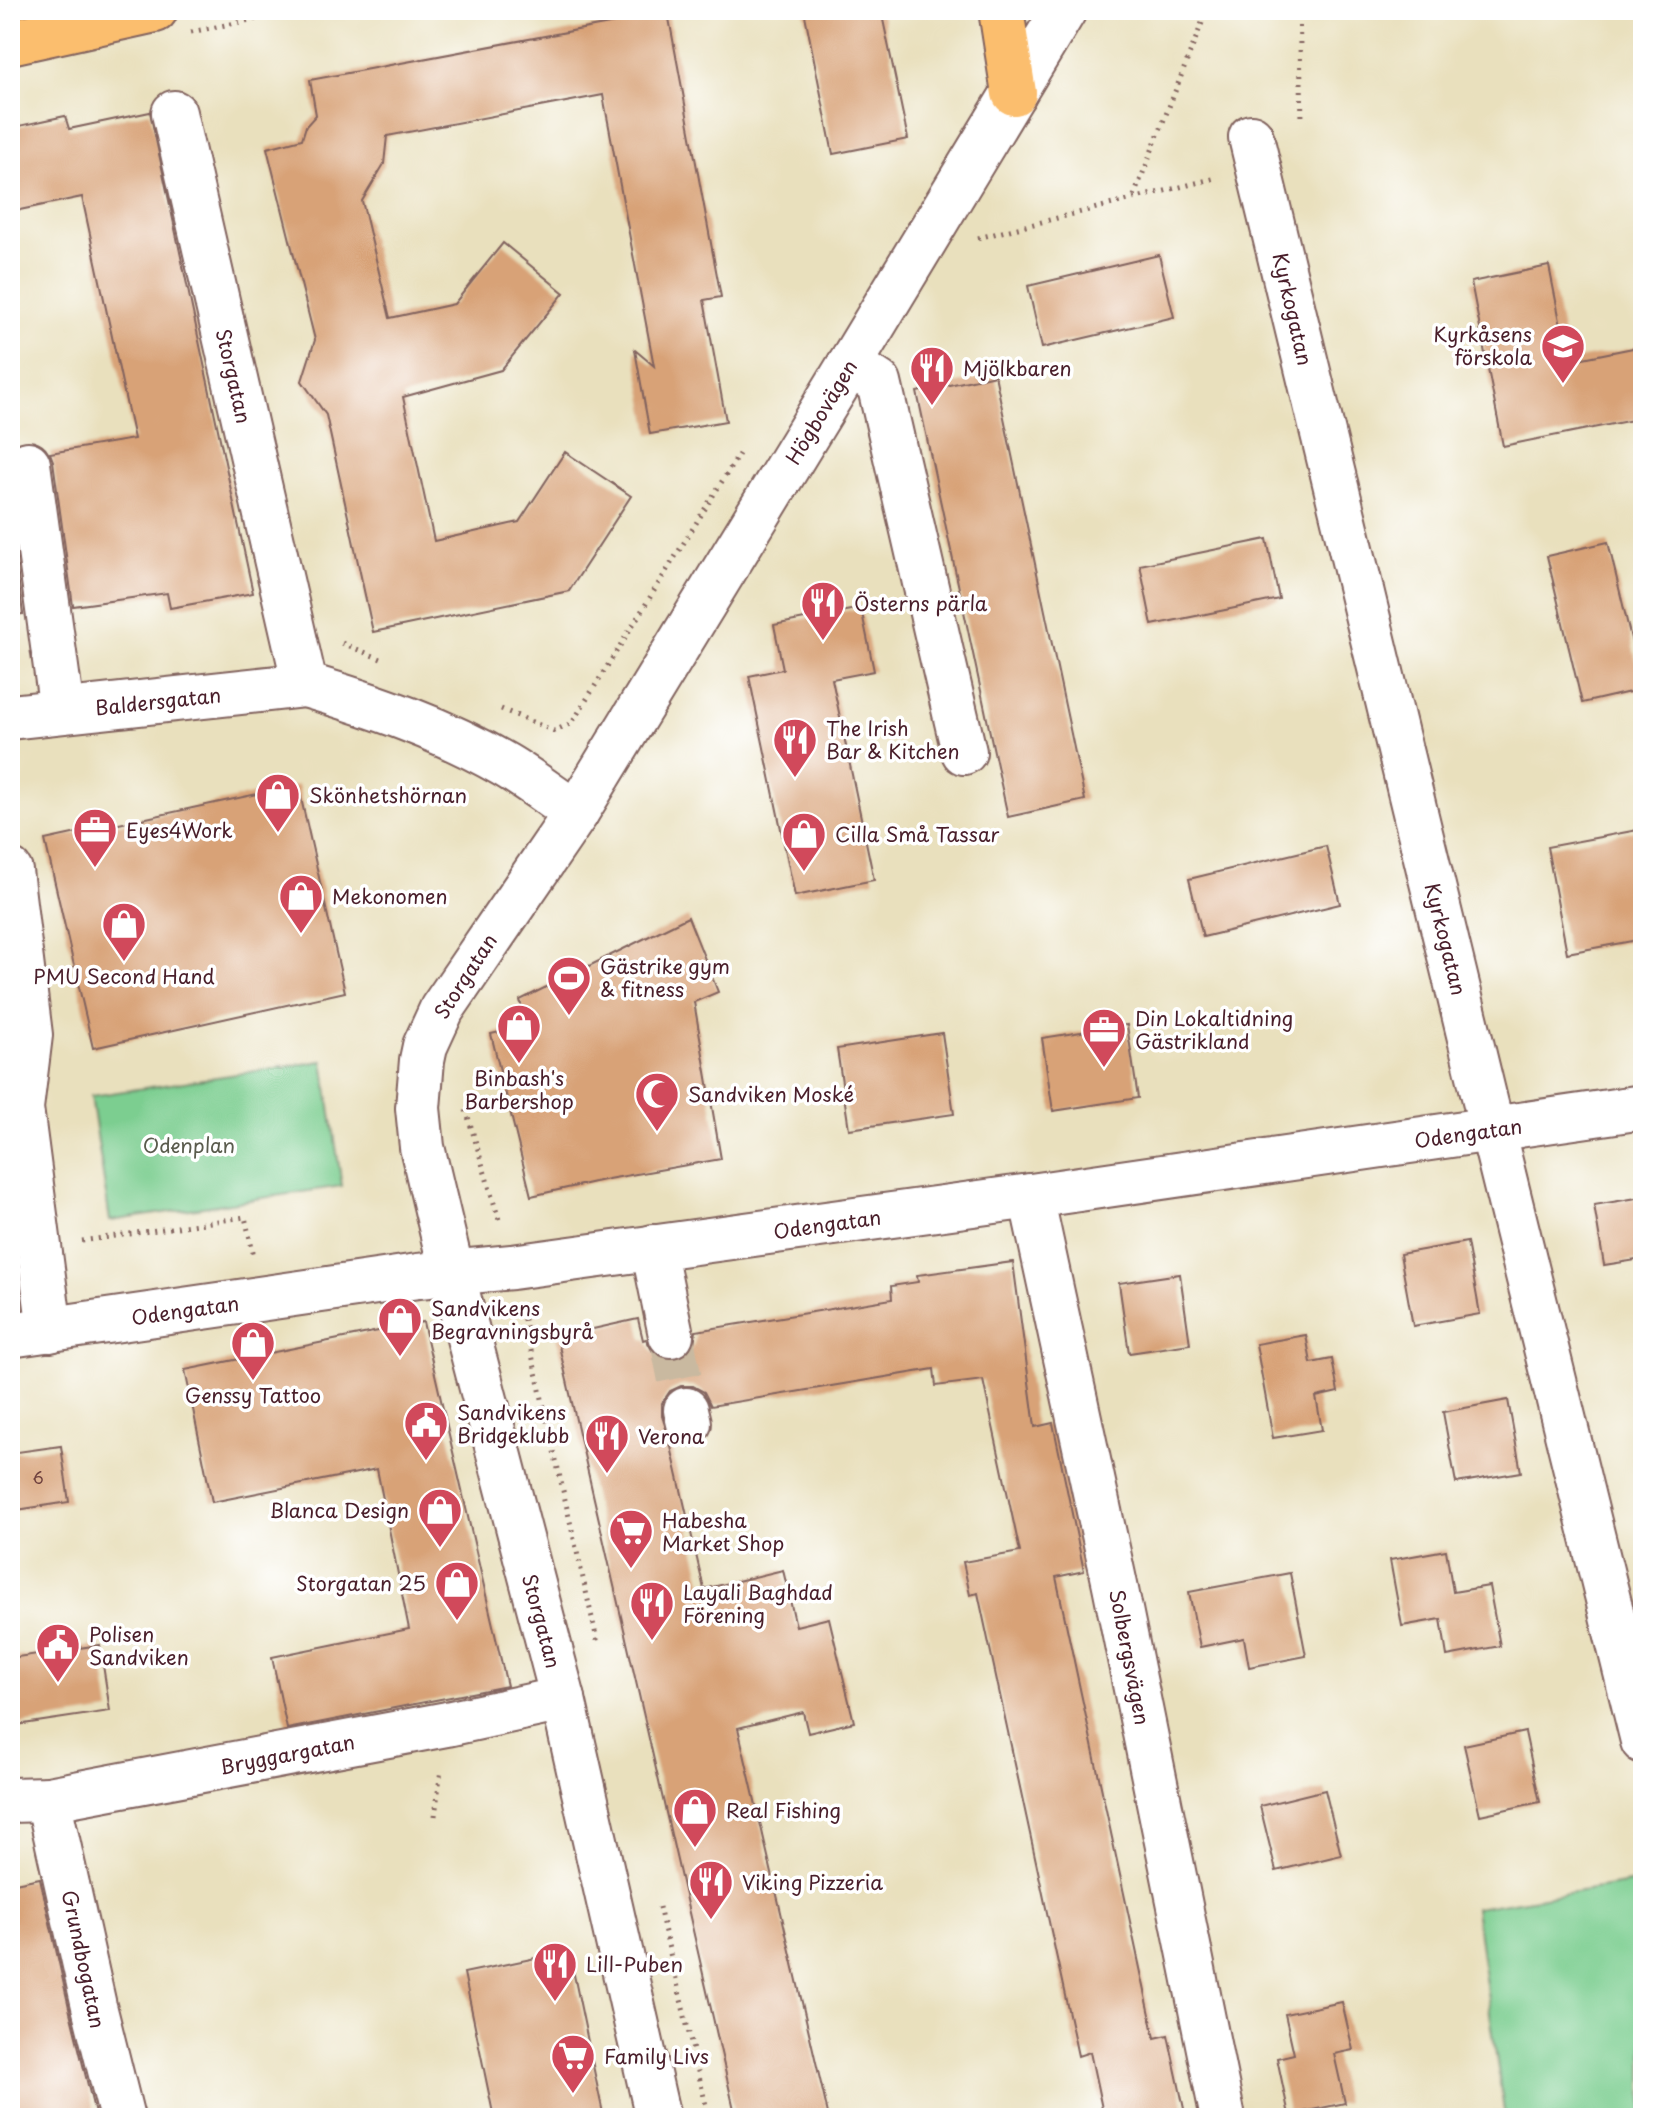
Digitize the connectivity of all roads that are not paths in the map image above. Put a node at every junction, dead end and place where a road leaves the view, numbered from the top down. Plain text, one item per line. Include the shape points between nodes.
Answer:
1 (1001, 10) edge
2 (1064, 10) edge
3 (167, 22) edge
4 (10, 42) edge
5 (1014, 93) junction
6 (174, 113) dead end
7 (1256, 155) road end
8 (850, 364) junction
9 (28, 464) dead end
10 (305, 685) junction
11 (62, 711) junction
12 (10, 717) edge
13 (964, 752) dead end
14 (576, 813) junction
15 (10, 871) edge
16 (1643, 1107) edge
17 (1492, 1129) junction
18 (1031, 1196) junction
19 (653, 1247) junction
20 (452, 1273) junction
21 (30, 1332) edge
22 (671, 1335) tunnel mouth
23 (563, 1699) junction
24 (1643, 1741) edge
25 (29, 1800) edge
26 (122, 2118) edge
27 (658, 2118) edge
28 (1223, 2118) edge

1 - 5 main road
2 - 5 street, Högbovägen
3 - 4 main road
5 - 8 street, Högbovägen
6 - 10 street, Storgatan
7 - 17 street, Kyrkogatan
8 - 13 street via 879,383
8 - 14 street, Högbovägen
9 - 11 street
10 - 11 street, Baldersgatan
10 - 14 street via 448,736 505,765
11 - 12 street, Baldersgatan
14 - 20 street, Storgatan via 451,994 425,1046 418,1108 422,1147
15 - 21 street via 30,1035 21,1108 39,1247
16 - 17 street, Odengatan
17 - 18 street, Odengatan
17 - 24 street, Kyrkogatan
18 - 19 street, Odengatan
18 - 28 street, Solbergsvägen
19 - 20 street, Odengatan
19 - 22 street
20 - 21 street, Odengatan
20 - 23 street, Storgatan
23 - 25 street, Bryggargatan
23 - 27 street, Storgatan
25 - 26 street, Grundbogatan via 94,2006

